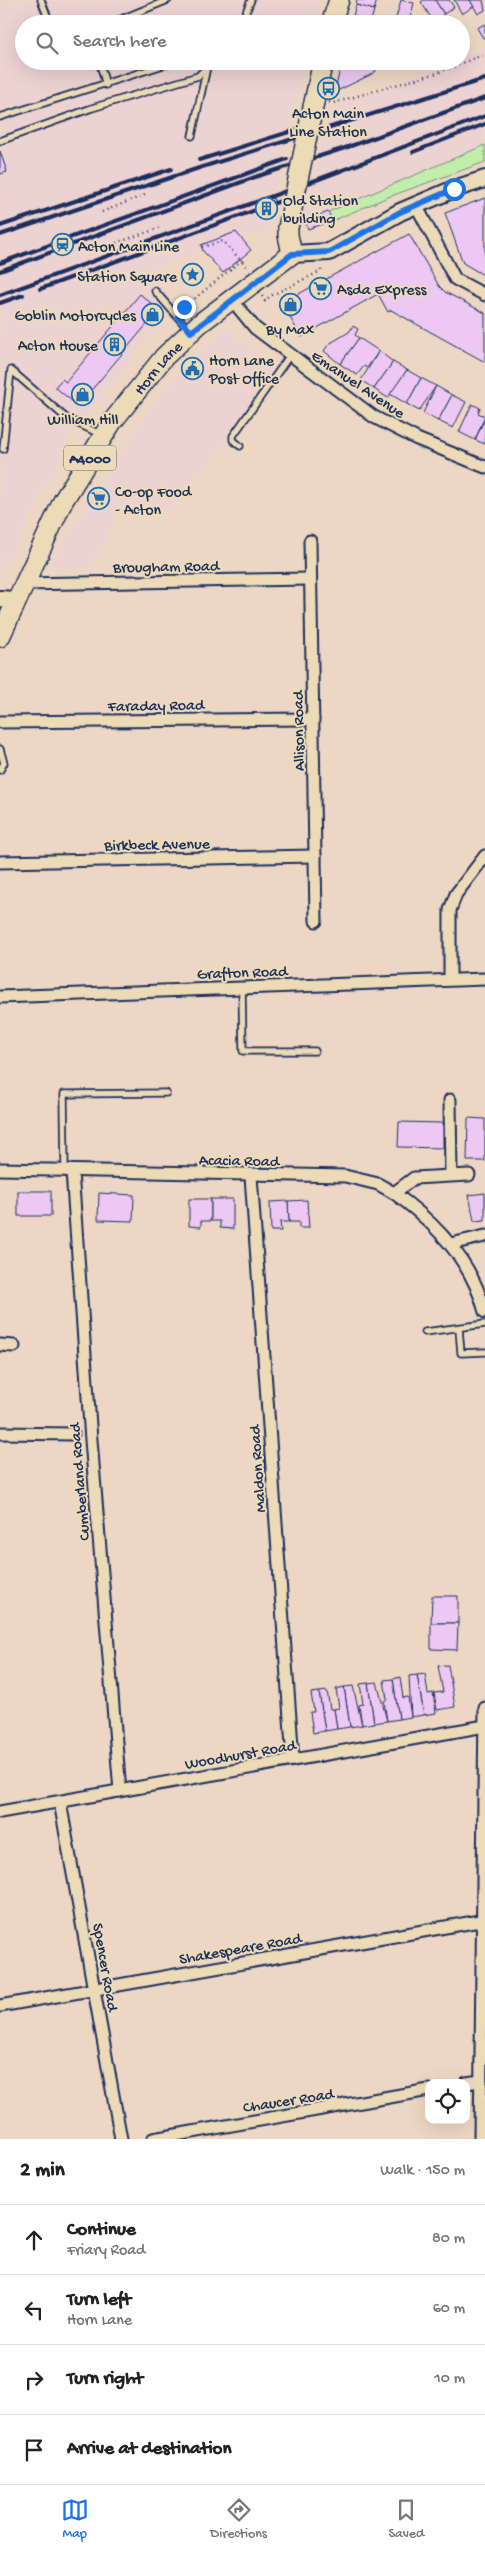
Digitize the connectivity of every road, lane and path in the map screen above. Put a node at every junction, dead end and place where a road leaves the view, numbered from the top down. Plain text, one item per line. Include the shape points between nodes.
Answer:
1 (41, 0) edge
2 (168, 0) edge
3 (250, 0) edge
4 (339, 0) edge
5 (47, 15) edge
6 (132, 15) edge
7 (244, 15) edge
8 (334, 15) edge
9 (485, 54) edge
10 (470, 60) edge
11 (102, 70) edge
12 (150, 70) edge
13 (204, 70) edge
14 (206, 70) edge
15 (321, 70) edge
16 (442, 70) edge
17 (106, 85) junction
18 (315, 103) junction
19 (0, 117) edge
20 (192, 136) dead end
21 (0, 140) edge
22 (485, 178) edge
23 (147, 194) dead end
24 (416, 205) junction
25 (102, 212) dead end
26 (159, 228) dead end
27 (116, 243) dead end
28 (202, 248) dead end
29 (292, 254) junction
30 (242, 260) junction
31 (249, 269) dead end
32 (321, 270) dead end
33 (223, 275) junction
34 (227, 280) dead end
35 (155, 291) dead end
36 (485, 295) edge
37 (232, 300) junction
38 (266, 301) dead end
39 (178, 317) junction
40 (191, 332) junction
41 (290, 355) junction
42 (104, 436) junction
43 (240, 446) dead end
44 (3, 449) dead end
45 (485, 467) edge
46 (310, 541) dead end
47 (310, 579) junction
48 (12, 594) edge
49 (0, 637) edge
50 (312, 719) junction
51 (0, 722) edge
52 (0, 749) edge
53 (0, 770) edge
54 (315, 856) junction
55 (485, 856) edge
56 (0, 862) edge
57 (316, 921) dead end
58 (450, 979) junction
59 (485, 979) edge
60 (242, 987) junction
61 (0, 997) edge
62 (315, 1051) dead end
63 (166, 1093) dead end
64 (450, 1100) dead end
65 (0, 1169) edge
66 (68, 1171) junction
67 (451, 1175) junction
68 (251, 1176) junction
69 (469, 1176) dead end
70 (394, 1193) junction
71 (485, 1236) edge
72 (452, 1244) junction
73 (485, 1312) edge
74 (485, 1324) edge
75 (459, 1329) junction
76 (426, 1332) dead end
77 (0, 1345) edge
78 (14, 1346) dead end
79 (485, 1352) edge
80 (0, 1433) edge
81 (81, 1434) junction
82 (485, 1708) edge
83 (485, 1726) edge
84 (293, 1760) junction
85 (120, 1791) junction
86 (60, 1802) junction
87 (0, 1812) edge
88 (485, 1846) edge
89 (484, 1920) edge
90 (94, 1990) junction
91 (0, 2006) edge
92 (481, 2080) junction
93 (470, 2082) edge
94 (425, 2091) edge
95 (121, 2139) edge
96 (153, 2139) edge
97 (480, 2139) edge

1 - 5 lane
2 - 6 lane
3 - 7 lane
4 - 8 main road
9 - 10 path
11 - 17 lane
12 - 17 lane
13 - 21 lane via 198,76
14 - 20 lane
15 - 18 main road
16 - 18 path via 334,103
17 - 19 lane
18 - 29 main road, bridge via 288,228
22 - 24 street
23 - 25 path
24 - 29 street via 329,252
24 - 36 street via 455,279
26 - 27 path
28 - 30 path via 223,241
29 - 37 main road, Horn Lane / A4000
30 - 31 path
30 - 33 path
32 - 38 path
33 - 34 path
33 - 39 path via 184,307
35 - 39 lane
37 - 40 main road, Horn Lane / A4000
37 - 41 street, Emanuel Avenue via 255,328
39 - 40 lane
40 - 42 main road, Horn Lane / A4000 via 164,357
41 - 43 lane via 233,436
41 - 45 street, Emanuel Avenue via 374,417 417,440
42 - 44 lane via 66,418 11,370
42 - 48 main road, Horn Lane / A4000 via 63,501
46 - 47 street, Allison Road
47 - 48 street, Brougham Road
47 - 50 street, Allison Road
48 - 49 main road, Horn Lane / A4000
50 - 51 street, Faraday Road
50 - 54 street, Allison Road
52 - 53 lane via 4,763
54 - 56 street, Birkbeck Avenue
54 - 57 street, Allison Road
55 - 58 street via 456,894 450,910
58 - 59 street, Grafton Road
58 - 60 street, Grafton Road
60 - 61 street, Grafton Road
60 - 62 lane via 243,1051
63 - 66 lane via 64,1094
64 - 67 street
65 - 66 street, Acacia Road
66 - 68 street, Acacia Road
66 - 81 street, Cumberland Road
67 - 69 street
67 - 70 street via 414,1178
68 - 70 street, Acacia Road via 345,1176 378,1184
68 - 84 street, Maldon Road
70 - 72 street, Acacia Road
71 - 72 street
72 - 73 street, Acacia Road via 475,1283
74 - 75 lane
75 - 76 lane
75 - 79 lane via 462,1353
77 - 78 street
80 - 81 street
81 - 85 street, Cumberland Road
82 - 83 street
83 - 84 street, Woodhurst Road
83 - 88 street
84 - 85 street, Woodhurst Road
85 - 86 street, Woodhurst Road
86 - 87 street, Woodhurst Road
86 - 90 street, Spencer Road
88 - 89 street
89 - 90 street, Shakespeare Road
89 - 92 street
90 - 91 street, Shakespeare Road
90 - 95 street, Spencer Road
92 - 93 street
92 - 97 street
94 - 96 street, Chaucer Road

